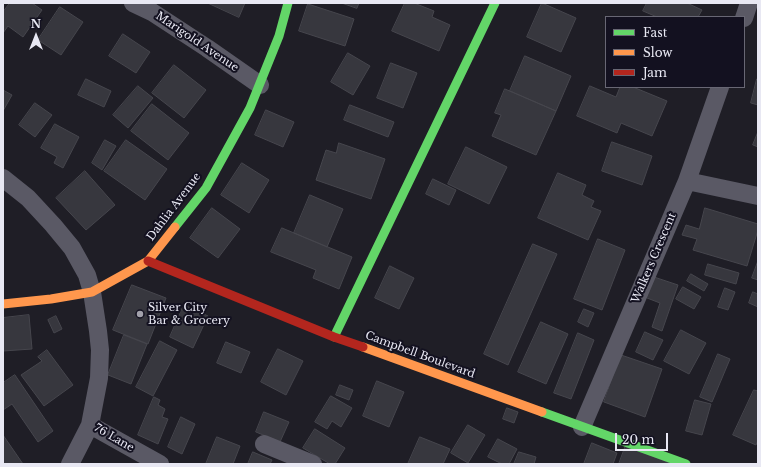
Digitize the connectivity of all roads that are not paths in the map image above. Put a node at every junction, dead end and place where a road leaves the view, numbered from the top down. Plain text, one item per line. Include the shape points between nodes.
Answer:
1 (133, 3) edge
2 (288, 3) edge
3 (495, 3) edge
4 (749, 3) edge
5 (745, 16) edge
6 (260, 85) junction
7 (720, 88) edge
8 (3, 178) edge
9 (687, 181) junction
10 (758, 196) edge
11 (148, 261) junction
12 (92, 292) junction
13 (3, 304) edge
14 (334, 337) junction
15 (90, 424) junction
16 (582, 427) junction
17 (264, 444) dead end
18 (70, 464) edge
19 (160, 464) edge
20 (313, 464) edge
21 (686, 464) edge

1 - 6 street, Marigold Avenue via 152,12
2 - 6 street, Dahlia Avenue via 279,36
3 - 14 street
4 - 5 street
6 - 11 street, Dahlia Avenue via 206,188
7 - 9 street, Walkers Crescent
8 - 12 street via 28,198 72,248 87,275
9 - 10 street
9 - 16 street, Walkers Crescent
11 - 12 street, Dahlia Avenue
11 - 14 street, Campbell Boulevard
12 - 13 street, Dahlia Avenue
12 - 15 street via 99,344 99,378
14 - 16 street, Campbell Boulevard
15 - 18 street
15 - 19 street, 76 Lane
16 - 21 street, Campbell Boulevard
17 - 20 street

